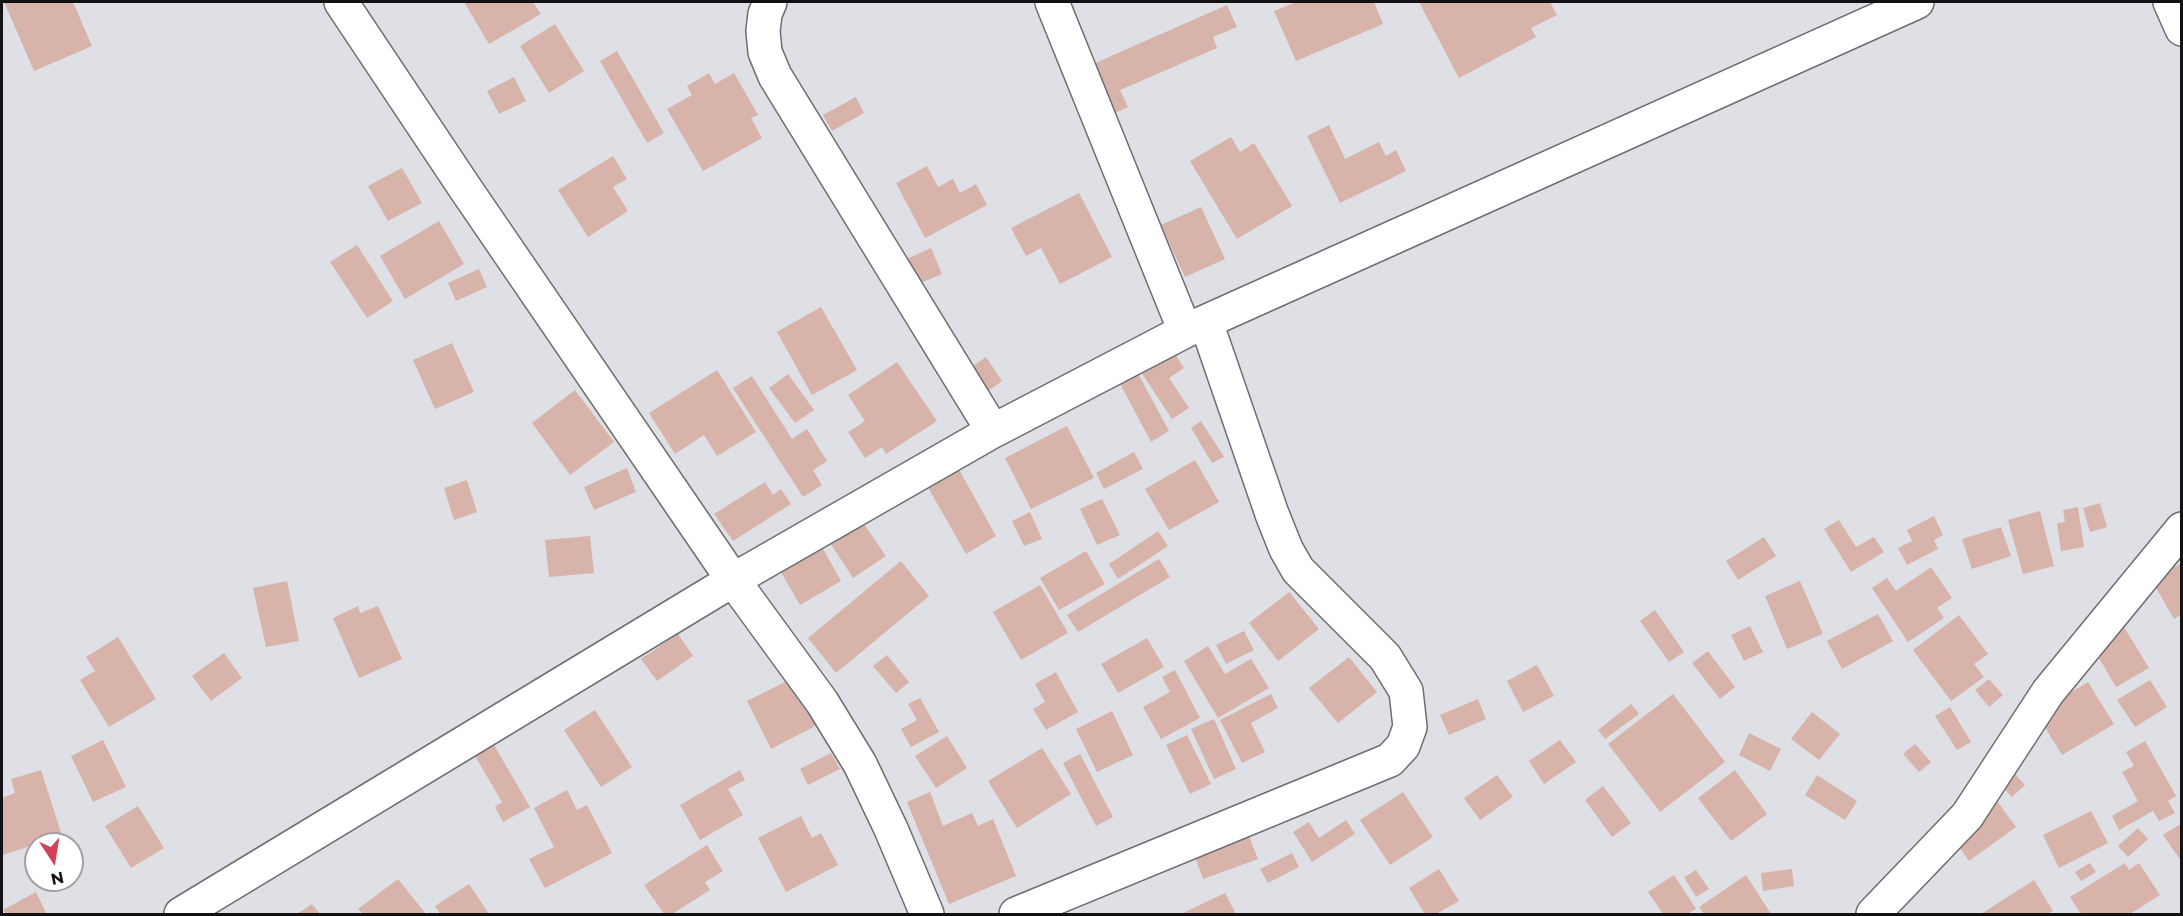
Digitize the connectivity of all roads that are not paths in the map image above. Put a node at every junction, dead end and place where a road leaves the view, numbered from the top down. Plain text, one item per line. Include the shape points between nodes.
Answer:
1 (341, 2) edge
2 (770, 2) edge
3 (1052, 2) edge
4 (1917, 2) edge
5 (2170, 2) edge
6 (2181, 29) edge
7 (1196, 327) junction
8 (993, 432) junction
9 (2181, 529) edge
10 (733, 580) junction
11 (181, 915) edge
12 (927, 915) edge
13 (1016, 915) edge
14 (1873, 915) edge

1 - 10 street
2 - 8 street via 763,31 765,52 775,76
3 - 7 street
4 - 7 street
5 - 6 street
7 - 8 street
7 - 13 street via 1286,549 1298,570 1385,657 1406,691 1410,727 1403,746 1390,760
8 - 10 street
9 - 14 street via 2048,692 1967,816
10 - 11 street
10 - 12 street via 822,702 860,764

